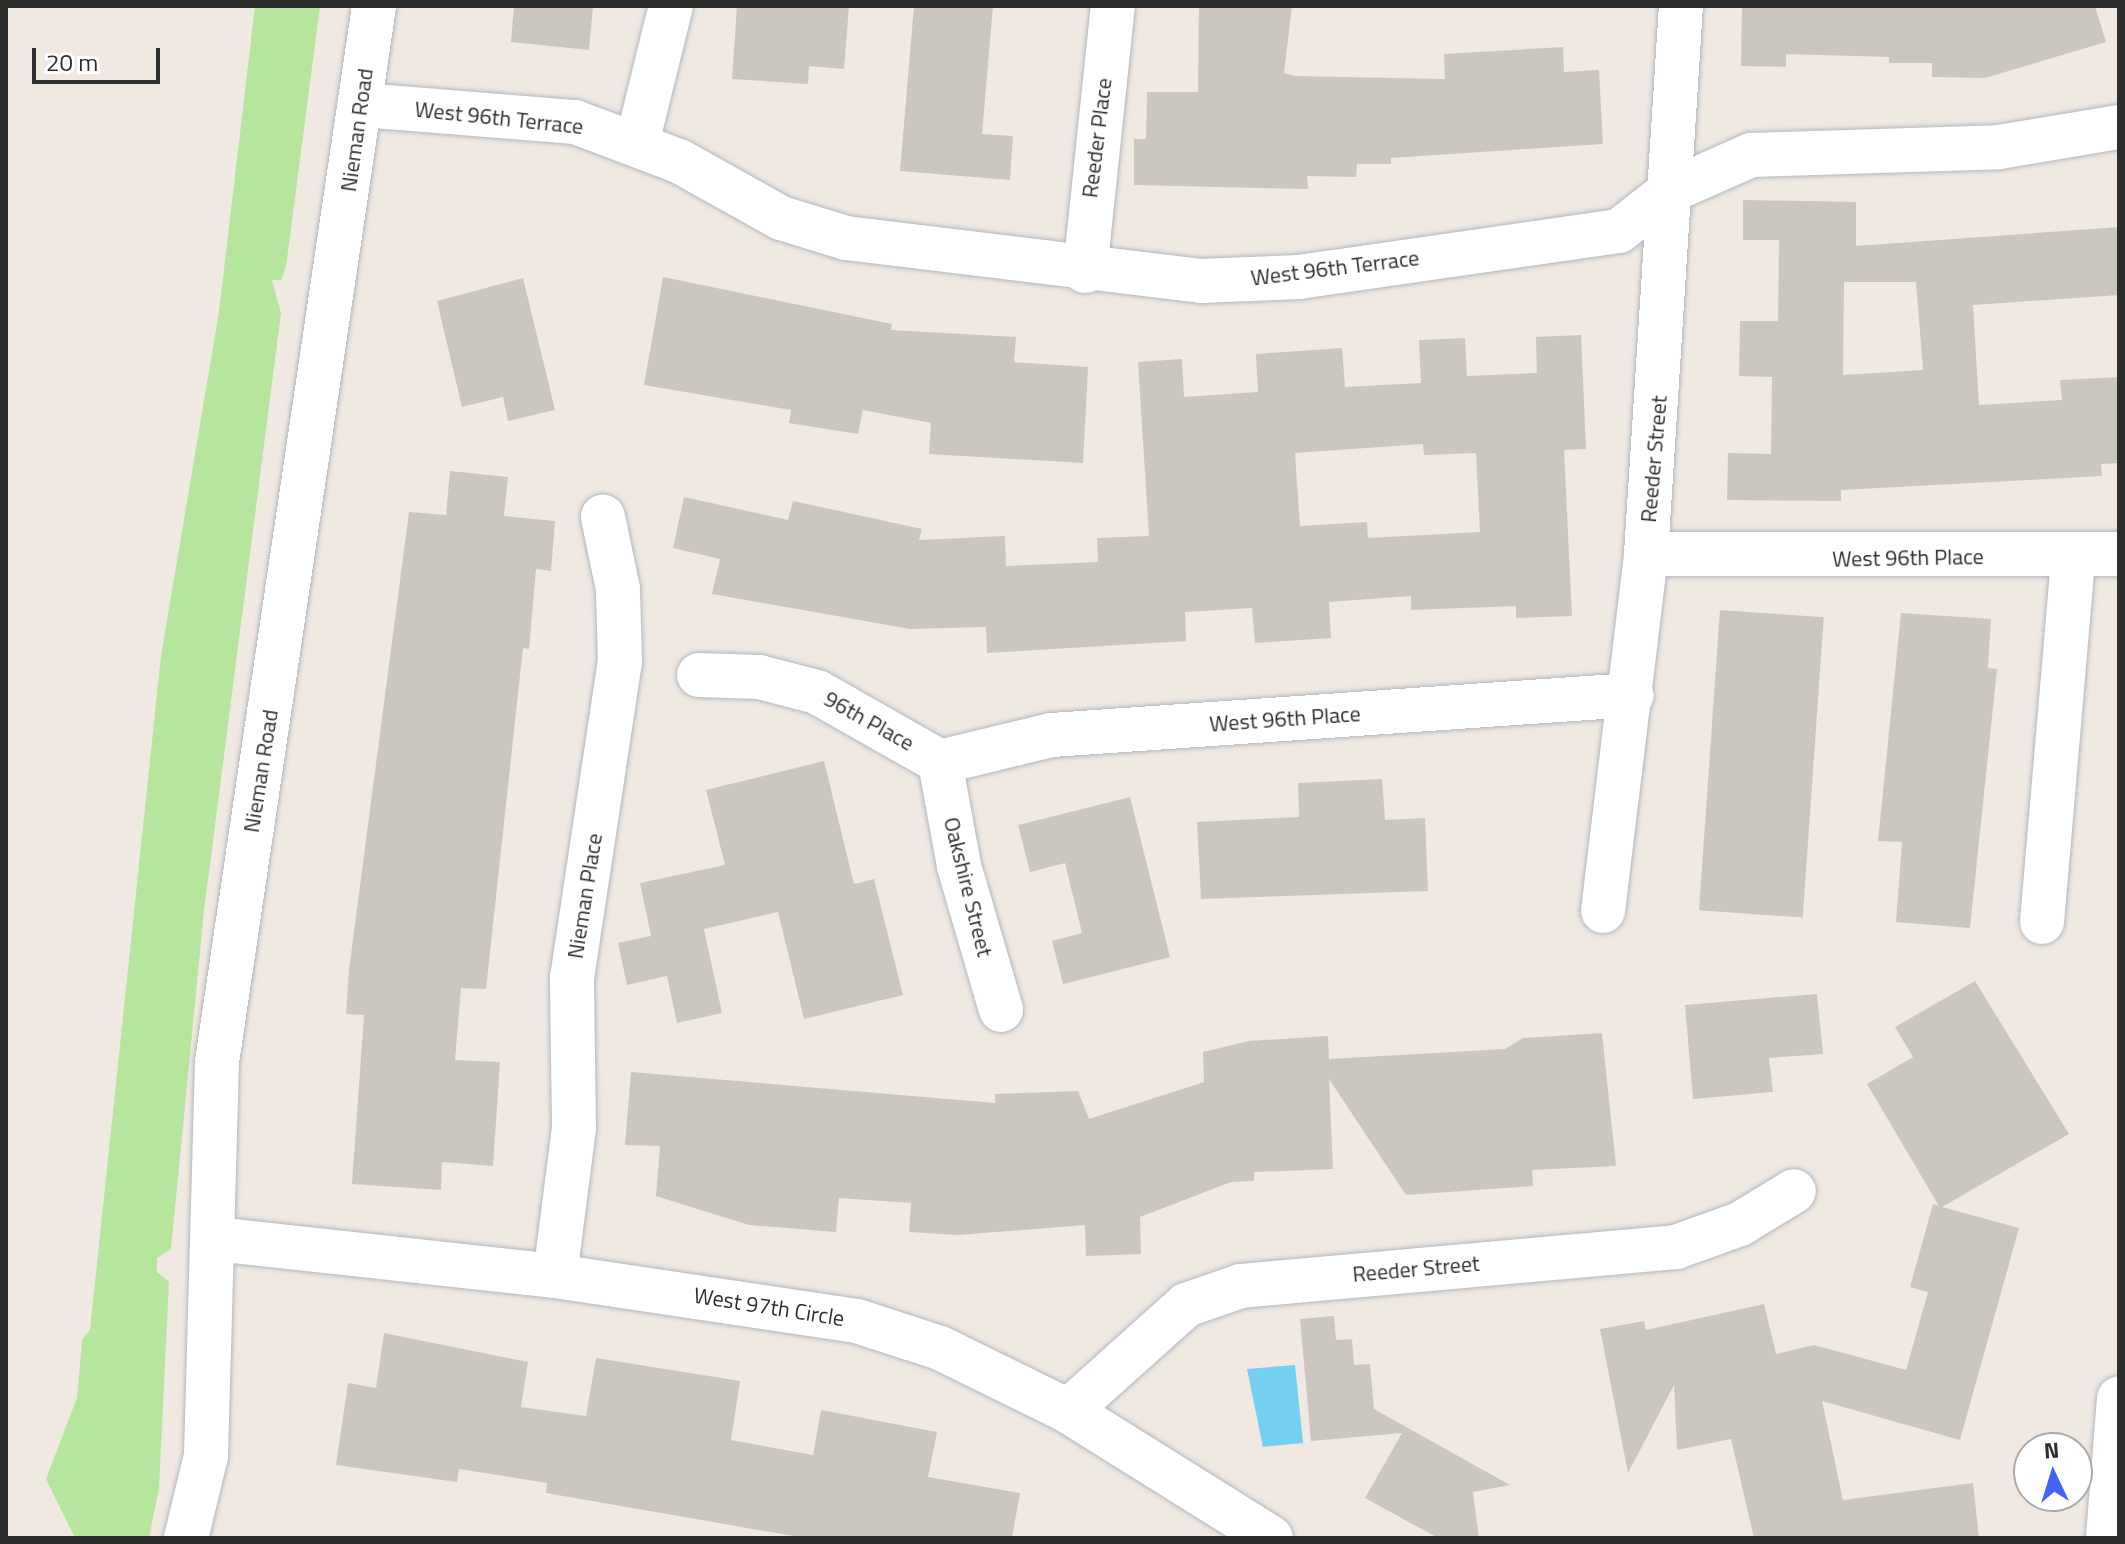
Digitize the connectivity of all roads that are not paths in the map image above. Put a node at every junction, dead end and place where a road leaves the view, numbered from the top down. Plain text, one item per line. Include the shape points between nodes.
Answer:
1 (374, 6) edge
2 (671, 6) edge
3 (1113, 6) edge
4 (1681, 6) edge
5 (362, 105) junction
6 (2119, 127) edge
7 (637, 143) junction
8 (1670, 191) junction
9 (1085, 271) junction
10 (603, 517) dead end
11 (1646, 554) junction
12 (2119, 554) edge
13 (2073, 559) junction
14 (699, 675) dead end
15 (1632, 695) junction
16 (940, 762) junction
17 (1603, 911) dead end
18 (2042, 922) dead end
19 (1001, 1010) dead end
20 (1794, 1191) dead end
21 (215, 1239) junction
22 (555, 1276) junction
23 (2119, 1398) edge
24 (1068, 1411) junction
25 (186, 1538) edge
26 (1271, 1538) edge
27 (2108, 1538) edge

1 - 5 street, Nieman Road
2 - 7 street
3 - 9 street, Reeder Place
4 - 8 street, Reeder Street
5 - 7 street, West 96th Terrace via 575,122
5 - 21 street, Nieman Road via 217,1062
6 - 8 street, West 96th Terrace via 1999,147 1751,155
7 - 9 street, West 96th Terrace via 781,218 846,238
8 - 9 street, West 96th Terrace via 1619,231 1299,277 1201,281
8 - 11 street, Reeder Street
10 - 22 street, Nieman Place via 618,589 620,662 572,978 574,1127
11 - 13 street, West 96th Place
11 - 15 street, Reeder Street
12 - 13 street, West 96th Place
13 - 18 street
14 - 16 street, 96th Place via 759,677 817,692
15 - 16 street, West 96th Place via 1052,735
15 - 17 street, Reeder Street
16 - 19 street, Oakshire Street via 959,866
20 - 24 street, Reeder Street via 1740,1224 1676,1247 1241,1286 1186,1305
21 - 22 street, West 97th Circle
21 - 25 street, Nieman Road via 206,1456
22 - 24 street, West 97th Circle via 857,1321 940,1348
23 - 27 street
24 - 26 street, West 97th Circle

